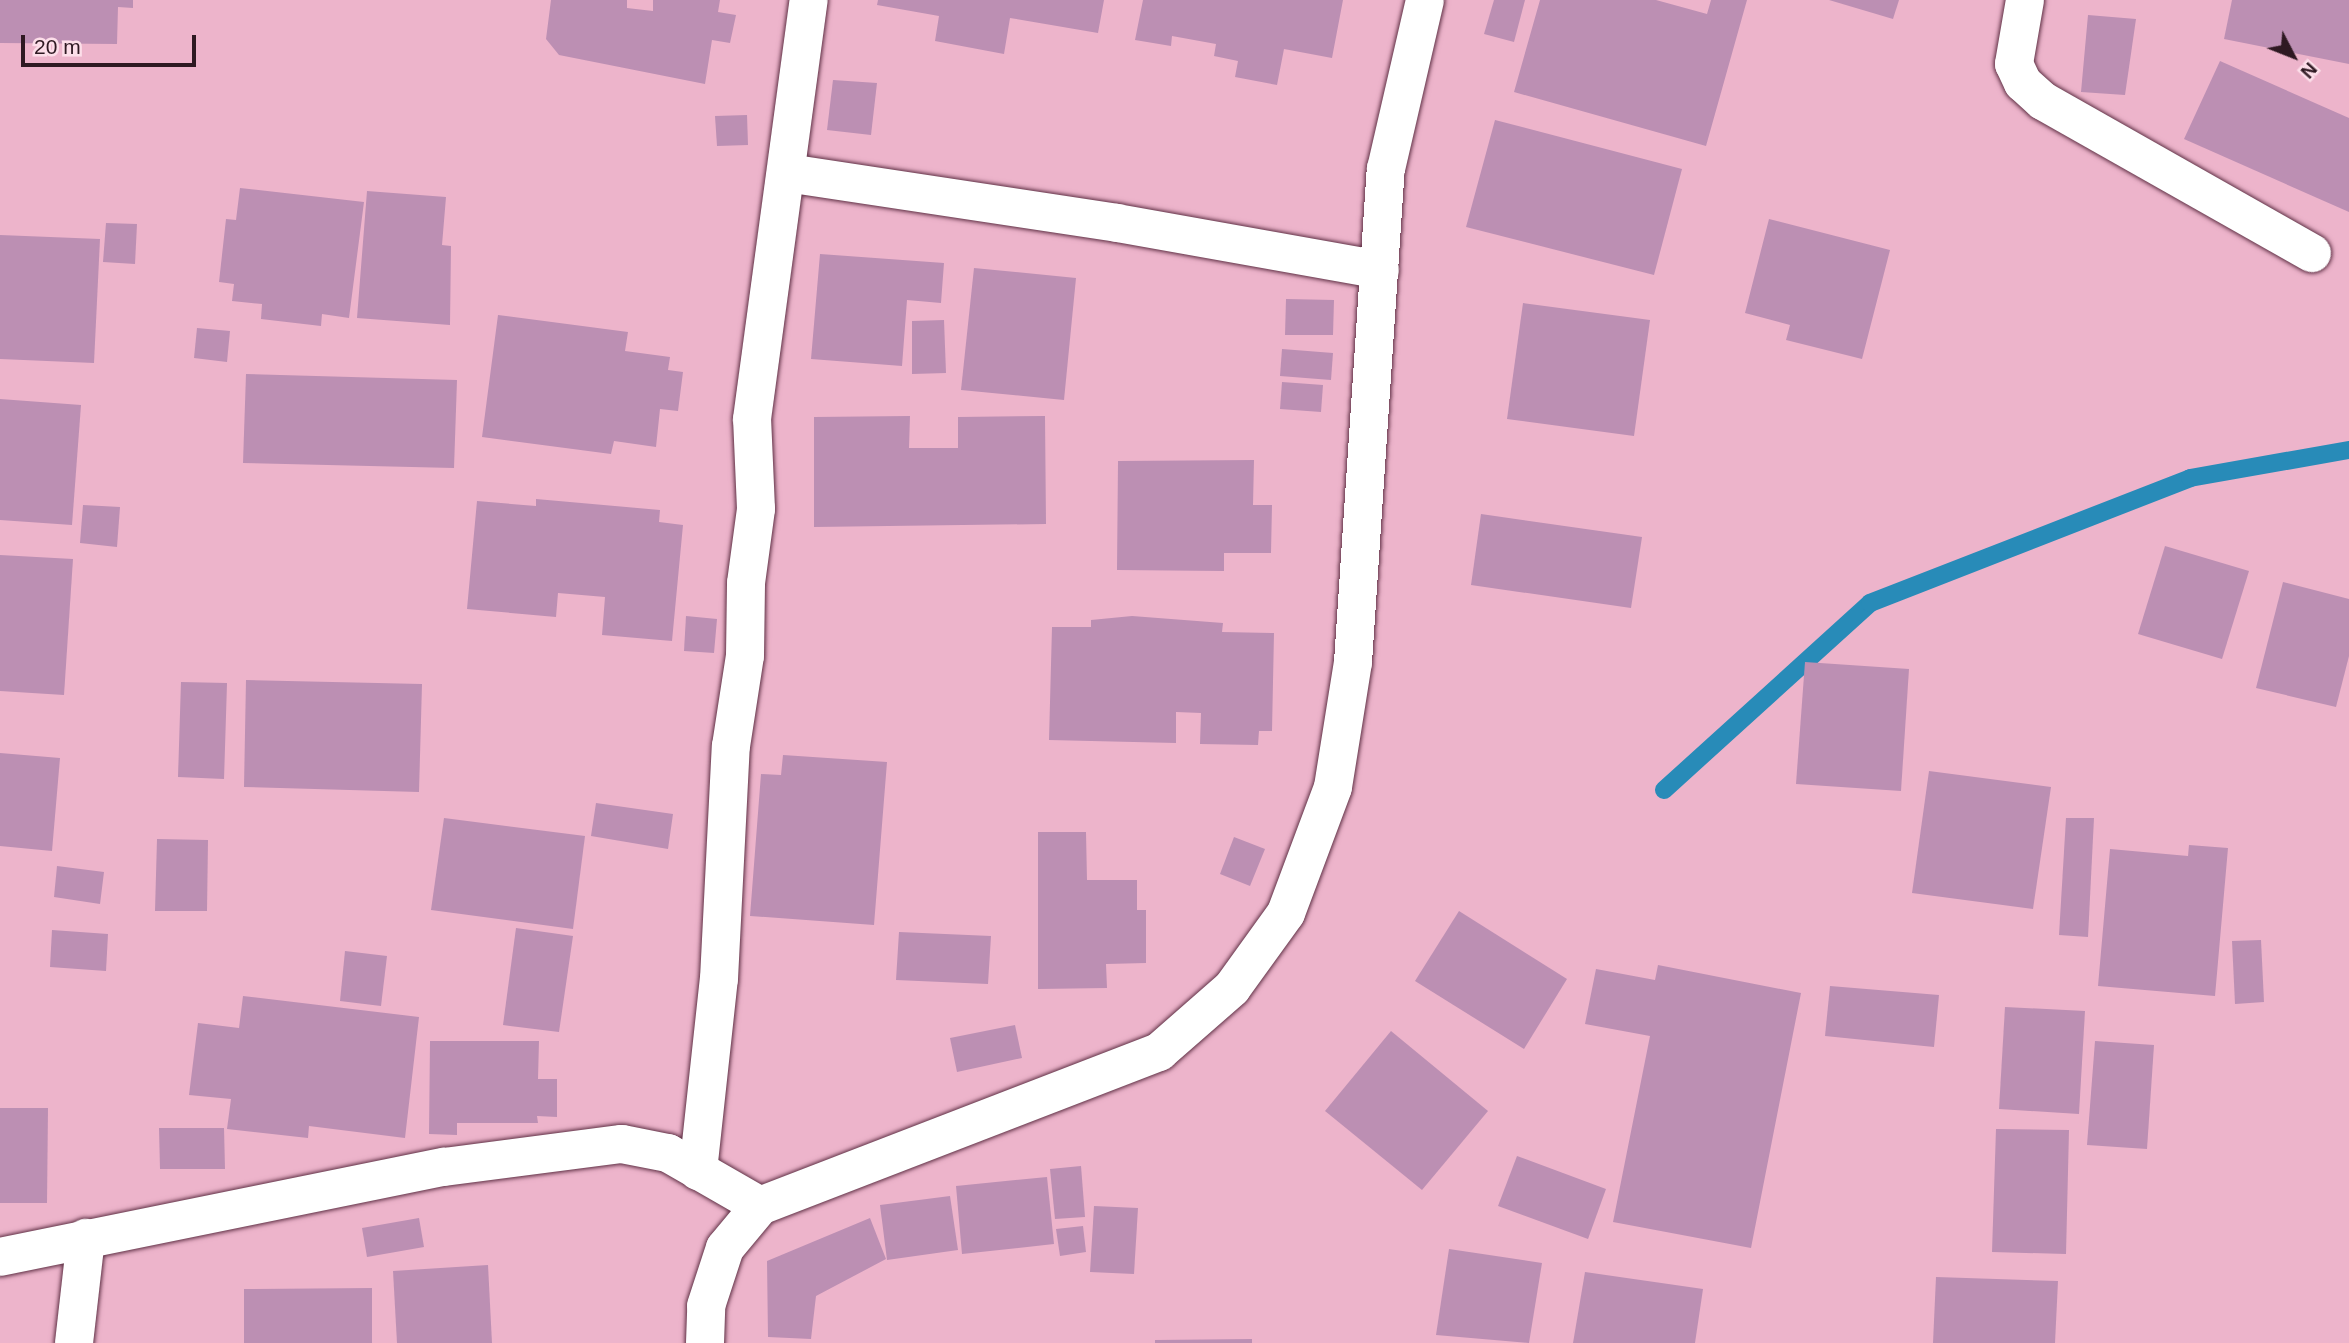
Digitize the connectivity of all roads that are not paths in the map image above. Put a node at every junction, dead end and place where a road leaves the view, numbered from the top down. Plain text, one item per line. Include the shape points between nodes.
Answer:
1 (809, 0) edge
2 (1424, 0) edge
3 (2025, 0) edge
4 (787, 173) junction
5 (2312, 253) dead end
6 (1380, 270) junction
7 (698, 1171) junction
8 (760, 1206) junction
9 (86, 1238) junction
10 (0, 1257) edge
11 (74, 1343) edge
12 (705, 1343) edge

1 - 4 street
2 - 6 street via 1386,169
3 - 5 street via 2014,64 2023,83 2043,101
4 - 6 street via 1117,223
4 - 7 street via 752,419 756,509 746,583 745,656 731,746 719,979
6 - 8 street via 1353,662 1333,787 1286,913 1232,988 1159,1052
7 - 8 street
7 - 9 street via 668,1153 622,1144 444,1167
8 - 12 street via 725,1248 706,1306
9 - 10 street
9 - 11 street

